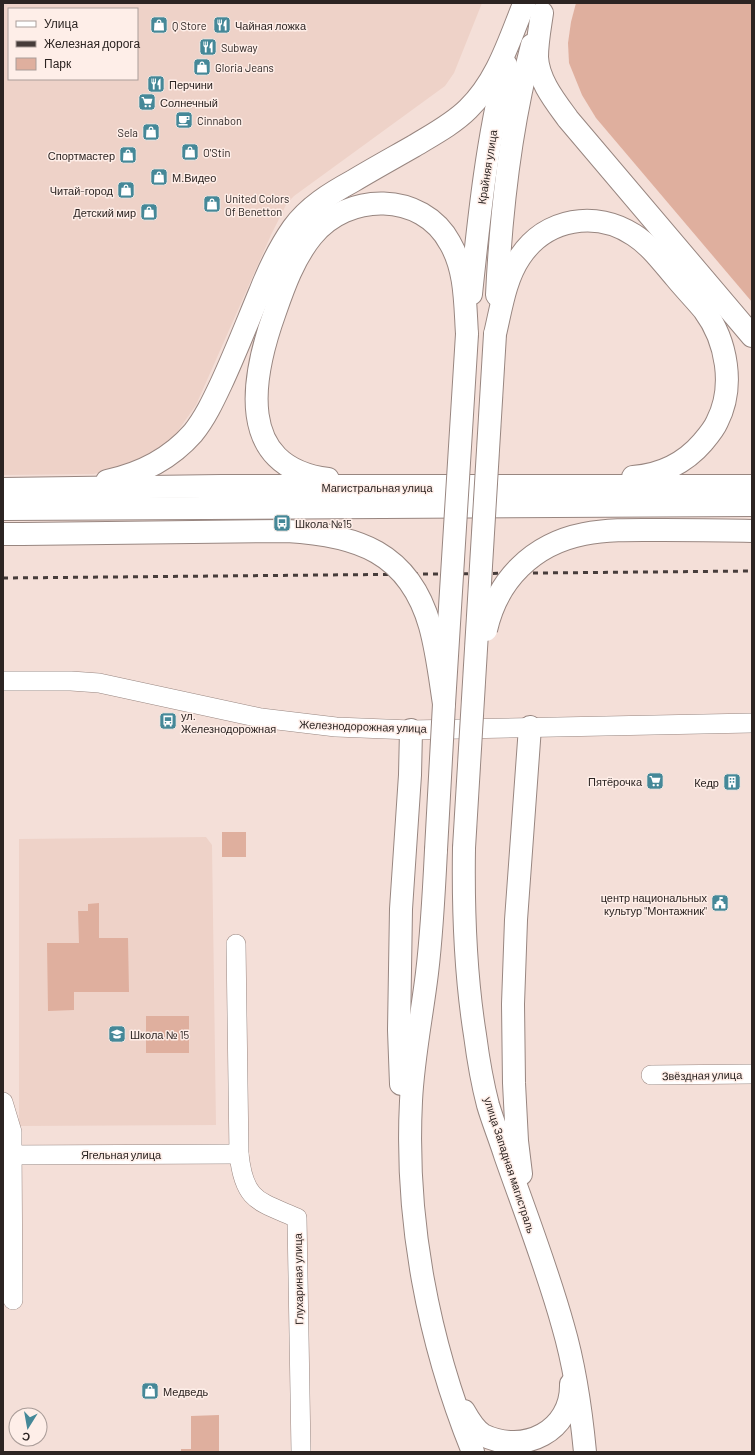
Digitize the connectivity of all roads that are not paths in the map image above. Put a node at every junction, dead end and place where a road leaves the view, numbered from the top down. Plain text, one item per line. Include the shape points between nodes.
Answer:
1 (534, 6) edge
2 (467, 334) junction
3 (496, 334) junction
4 (752, 336) edge
5 (752, 486) edge
6 (437, 487) junction
7 (514, 487) junction
8 (3, 489) edge
9 (49, 489) junction
10 (752, 505) edge
11 (3, 509) edge
12 (752, 531) edge
13 (12, 534) edge
14 (3, 681) edge
15 (474, 686) junction
16 (444, 704) junction
17 (752, 723) edge
18 (530, 727) junction
19 (411, 730) junction
20 (236, 944) dead end
21 (752, 1074) edge
22 (651, 1076) dead end
23 (3, 1102) edge
24 (239, 1154) junction
25 (8, 1155) edge
26 (527, 1218) junction
27 (418, 1254) junction
28 (13, 1300) dead end
29 (570, 1355) junction
30 (449, 1384) junction
31 (301, 1452) edge
32 (473, 1452) edge
33 (585, 1452) edge

1 - 2 main road, Крайняя улица via 505,69 489,148
1 - 3 main road, Крайняя улица via 510,149 500,237
1 - 4 main road via 538,64 544,81 559,106
1 - 9 main road via 490,82 468,109 436,133 337,190 308,212 295,226 271,265 228,371 192,433 168,454 129,475 98,483
2 - 6 main road via 458,259 442,229 414,209 387,203 358,206 326,222 312,236 295,262 272,320 259,366 257,417 268,444 283,462 294,469 323,478 391,480
2 - 16 main road, bridge
3 - 7 main road via 505,293 519,258 531,243 554,227 570,222 602,221 619,226 648,246 704,311 722,346 726,365 725,398 717,422 698,448 687,458 647,476 569,480
3 - 15 main road, bridge
5 - 7 main road, Магистральная улица
6 - 7 main road, Магистральная улица
6 - 9 main road, Магистральная улица via 221,486
8 - 9 main road, Магистральная улица
10 - 11 main road, Магистральная улица
12 - 15 main road, bridge via 604,531 560,541 542,550 518,567 499,593 486,628
13 - 16 main road, bridge via 287,532 327,534 371,548 388,559 406,577 424,609 430,627
14 - 19 street, Железнодорожная улица via 99,683 261,718 336,727
15 - 26 main road, улица Западная магистраль, bridge via 463,894 468,983 478,1057 488,1105
16 - 27 main road, bridge via 427,973 411,1099 410,1162
17 - 18 street, Железнодорожная улица
18 - 19 street, Железнодорожная улица
18 - 26 main road via 516,920 513,1004 517,1141
19 - 27 main road via 401,909 400,1126 402,1177
20 - 24 street, Глухариная улица
21 - 22 street, Звёздная улица
23 - 25 street via 12,1132
24 - 25 street, Ягельная улица
24 - 31 street, Глухариная улица via 243,1179 253,1196 262,1203 297,1218
25 - 28 street
26 - 29 main road, улица Западная магистраль via 554,1295
27 - 30 main road
29 - 30 main road via 571,1388 567,1410 552,1432 532,1443 513,1445 482,1435 470,1421
29 - 33 main road, улица Западная магистраль via 578,1391
30 - 32 main road

